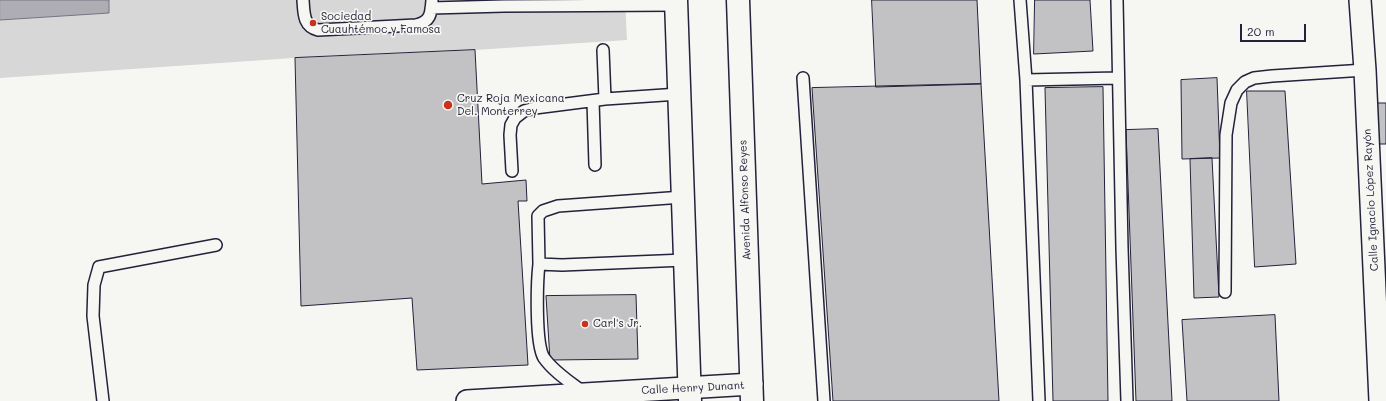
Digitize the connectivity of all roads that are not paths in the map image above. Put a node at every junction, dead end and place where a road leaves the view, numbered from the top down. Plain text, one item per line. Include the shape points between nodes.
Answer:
1 (303, 0) edge
2 (738, 0) edge
3 (1020, 0) edge
4 (1117, 0) edge
5 (1360, 0) edge
6 (676, 2) edge
7 (432, 4) edge
8 (603, 50) dead end
9 (1364, 70) junction
10 (803, 78) dead end
11 (1118, 78) junction
12 (1026, 80) junction
13 (679, 94) junction
14 (606, 99) junction
15 (593, 100) junction
16 (595, 165) dead end
17 (512, 171) dead end
18 (683, 197) junction
19 (216, 245) dead end
20 (685, 260) junction
21 (539, 264) junction
22 (1224, 292) dead end
23 (752, 393) edge
24 (585, 394) junction
25 (690, 394) edge
26 (103, 401) edge
27 (467, 401) edge
28 (824, 401) edge
29 (1039, 401) edge
30 (1127, 401) edge
31 (1380, 401) edge

1 - 7 lane via 305,21 318,30 422,24 429,17
2 - 23 highway, Avenida Alfonso Reyes
3 - 12 lane
4 - 11 lane
5 - 9 street, Calle Ignacio López Rayón
6 - 7 lane via 504,6
6 - 13 highway
8 - 14 lane
9 - 22 lane via 1254,78 1237,90 1231,103 1226,135
9 - 31 street, Calle Ignacio López Rayón
10 - 28 lane
11 - 12 lane
11 - 30 lane
12 - 29 lane
13 - 14 lane
13 - 18 highway
14 - 15 lane
15 - 16 lane
15 - 17 lane via 535,108 524,111 515,118 510,135
18 - 20 highway
18 - 21 lane via 558,206 543,211 538,216
19 - 26 lane via 99,267 94,285 93,316
20 - 21 lane
20 - 25 highway
21 - 24 lane via 539,337 543,357
23 - 25 street, Calle Henry Dunant
24 - 25 street, Calle Henry Dunant
24 - 27 street, Calle Henry Dunant

